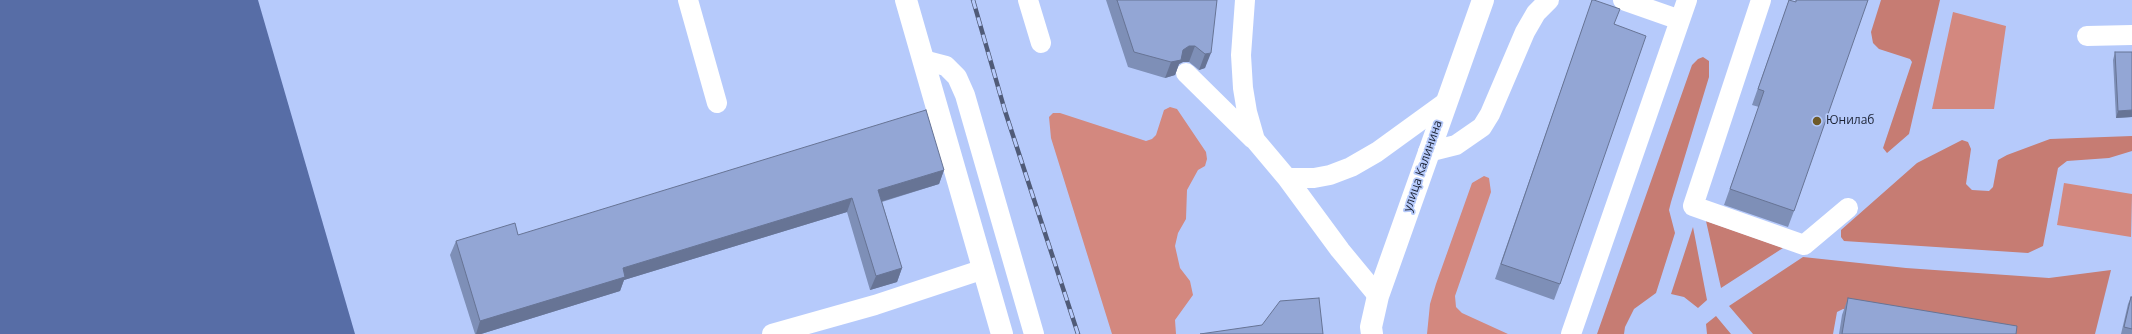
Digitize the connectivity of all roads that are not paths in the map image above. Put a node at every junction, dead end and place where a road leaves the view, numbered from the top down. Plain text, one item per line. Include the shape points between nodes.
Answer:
1 (688, 0) edge
2 (906, 0) edge
3 (1028, 0) edge
4 (1483, 0) edge
5 (1549, 0) edge
6 (1623, 0) edge
7 (1687, 0) edge
8 (1761, 0) edge
9 (1248, 4) edge
10 (1680, 20) junction
11 (2132, 35) edge
12 (2087, 36) dead end
13 (1041, 43) dead end
14 (923, 60) junction
15 (1186, 73) dead end
16 (1446, 102) junction
17 (717, 103) dead end
18 (1255, 140) junction
19 (1428, 152) junction
20 (1287, 178) junction
21 (1848, 208) dead end
22 (984, 270) junction
23 (1378, 296) junction
24 (772, 334) edge
25 (1002, 334) edge
26 (1034, 334) edge
27 (1372, 334) edge
28 (1571, 334) edge

1 - 17 lane
2 - 14 main road
3 - 13 lane
4 - 16 main road, улица Калинина
5 - 19 lane via 1536,13 1525,32 1482,127 1456,145
6 - 10 lane
7 - 10 lane
8 - 21 lane via 1693,206 1804,245
9 - 18 lane via 1241,56 1247,112
10 - 28 lane
11 - 12 lane
14 - 22 main road
14 - 26 lane via 946,66 957,77 966,95
15 - 18 lane
16 - 19 main road, улица Калинина
16 - 20 lane via 1377,152 1351,167 1319,177
18 - 20 lane
19 - 23 main road, улица Калинина
20 - 23 lane via 1335,244
22 - 24 lane via 875,305
22 - 25 main road
23 - 27 main road, улица Калинина via 1371,327

